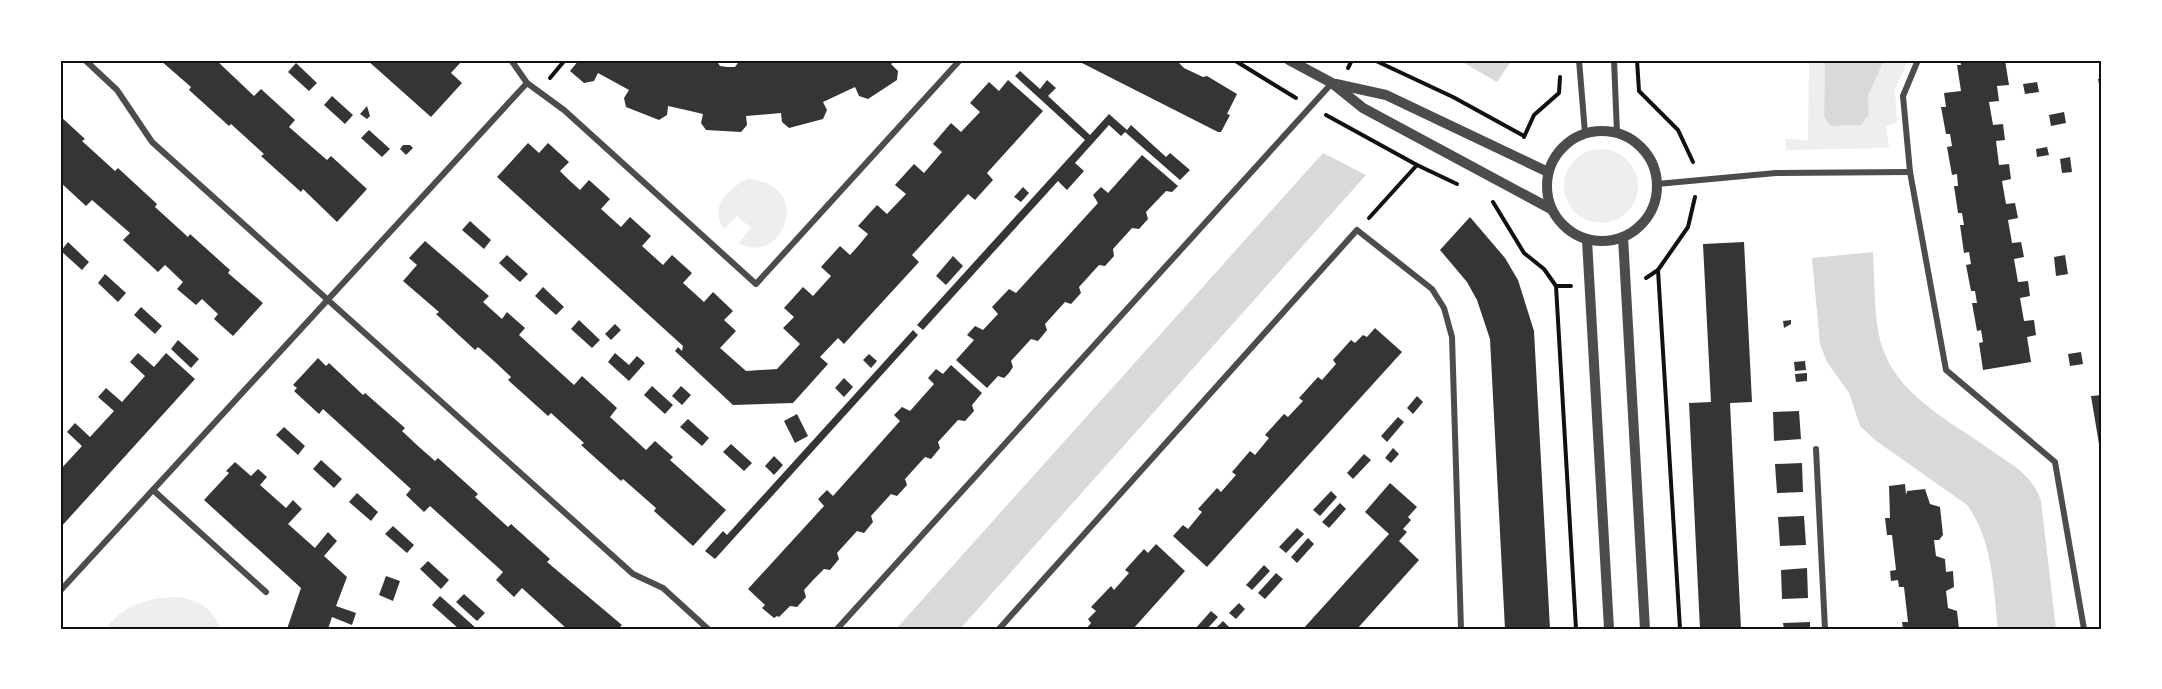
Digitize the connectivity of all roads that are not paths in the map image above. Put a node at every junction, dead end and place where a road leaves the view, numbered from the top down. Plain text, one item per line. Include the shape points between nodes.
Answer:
1 (85, 60) edge
2 (511, 60) edge
3 (960, 60) edge
4 (1289, 60) edge
5 (1579, 60) edge
6 (1614, 60) edge
7 (1918, 60) edge
8 (528, 83) junction
9 (1332, 83) junction
10 (1585, 133) junction
11 (1617, 133) junction
12 (1548, 172) junction
13 (1910, 172) junction
14 (1657, 184) junction
15 (1551, 209) junction
16 (1623, 237) junction
17 (1587, 240) junction
18 (328, 302) junction
19 (1816, 449) dead end
20 (153, 490) junction
21 (60, 591) edge
22 (266, 592) dead end
23 (708, 629) edge
24 (837, 629) edge
25 (999, 629) edge
26 (1461, 629) edge
27 (1609, 629) edge
28 (1645, 629) edge
29 (1825, 629) edge
30 (2084, 629) edge

1 - 18 street via 117,90 152,142
2 - 8 street
3 - 8 street via 756,284
4 - 9 street
5 - 10 street
6 - 11 street
7 - 13 street via 1903,96
8 - 18 street
9 - 12 street via 1386,95
9 - 15 street via 1363,108
9 - 24 street
10 - 11 street
10 - 12 street via 1559,150
11 - 14 street via 1637,144 1649,157
12 - 15 street
13 - 14 street via 1776,174
13 - 30 street via 1946,370 2055,462
14 - 16 street via 1651,211
15 - 17 street via 1566,229
16 - 17 street via 1600,242
16 - 28 street
17 - 27 street
18 - 20 street
18 - 23 street via 633,574 663,588
19 - 29 street
20 - 21 street
20 - 22 street
25 - 26 street via 1357,231 1432,290 1444,308 1452,337

